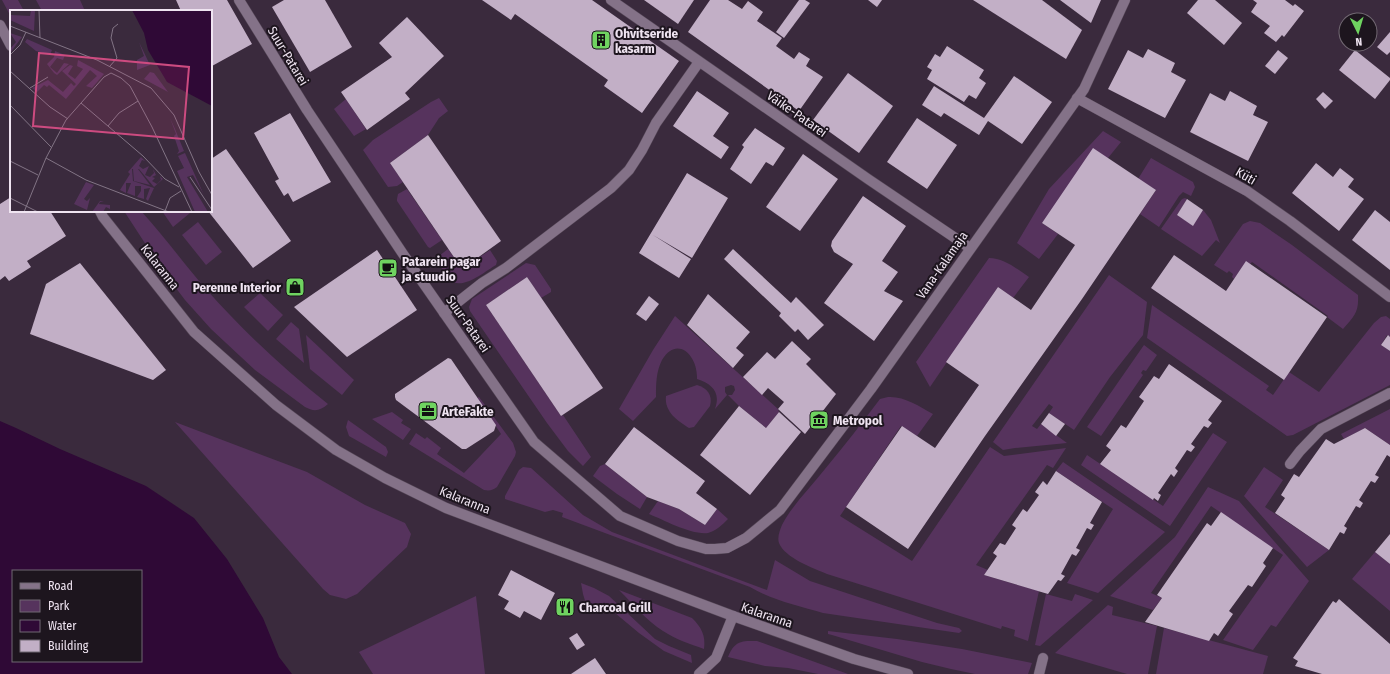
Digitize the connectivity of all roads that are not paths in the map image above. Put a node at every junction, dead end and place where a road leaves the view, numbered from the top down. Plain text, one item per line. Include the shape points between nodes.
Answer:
1 (239, 0) edge
2 (611, 0) edge
3 (1125, 0) edge
4 (0, 25) edge
5 (10, 44) edge
6 (699, 62) junction
7 (1077, 98) junction
8 (101, 212) edge
9 (970, 248) junction
10 (1390, 297) edge
11 (444, 313) junction
12 (1390, 393) edge
13 (1290, 464) dead end
14 (757, 529) joint
15 (733, 616) junction
16 (1043, 658) dead end
17 (699, 674) edge
18 (908, 674) edge
19 (1039, 674) edge

1 - 11 street, Suur-Patarei via 307,110
2 - 6 street, Väike-Patarei
3 - 7 street, Vana-Kalamaja via 1087,83
4 - 5 street
6 - 9 street, Väike-Patarei
6 - 11 street via 656,123 629,170 611,188
7 - 9 street, Vana-Kalamaja
7 - 10 street, Küti via 1247,191
8 - 15 street, Kalaranna via 194,332 276,405 336,450 446,508
9 - 14 street, Vana-Kalamaja via 871,389 785,504
11 - 14 street, Suur-Patarei via 534,442 620,516 678,541 706,549 727,548
12 - 13 street via 1321,429
15 - 17 street via 716,658
15 - 18 street, Kalaranna via 854,659
16 - 19 street

